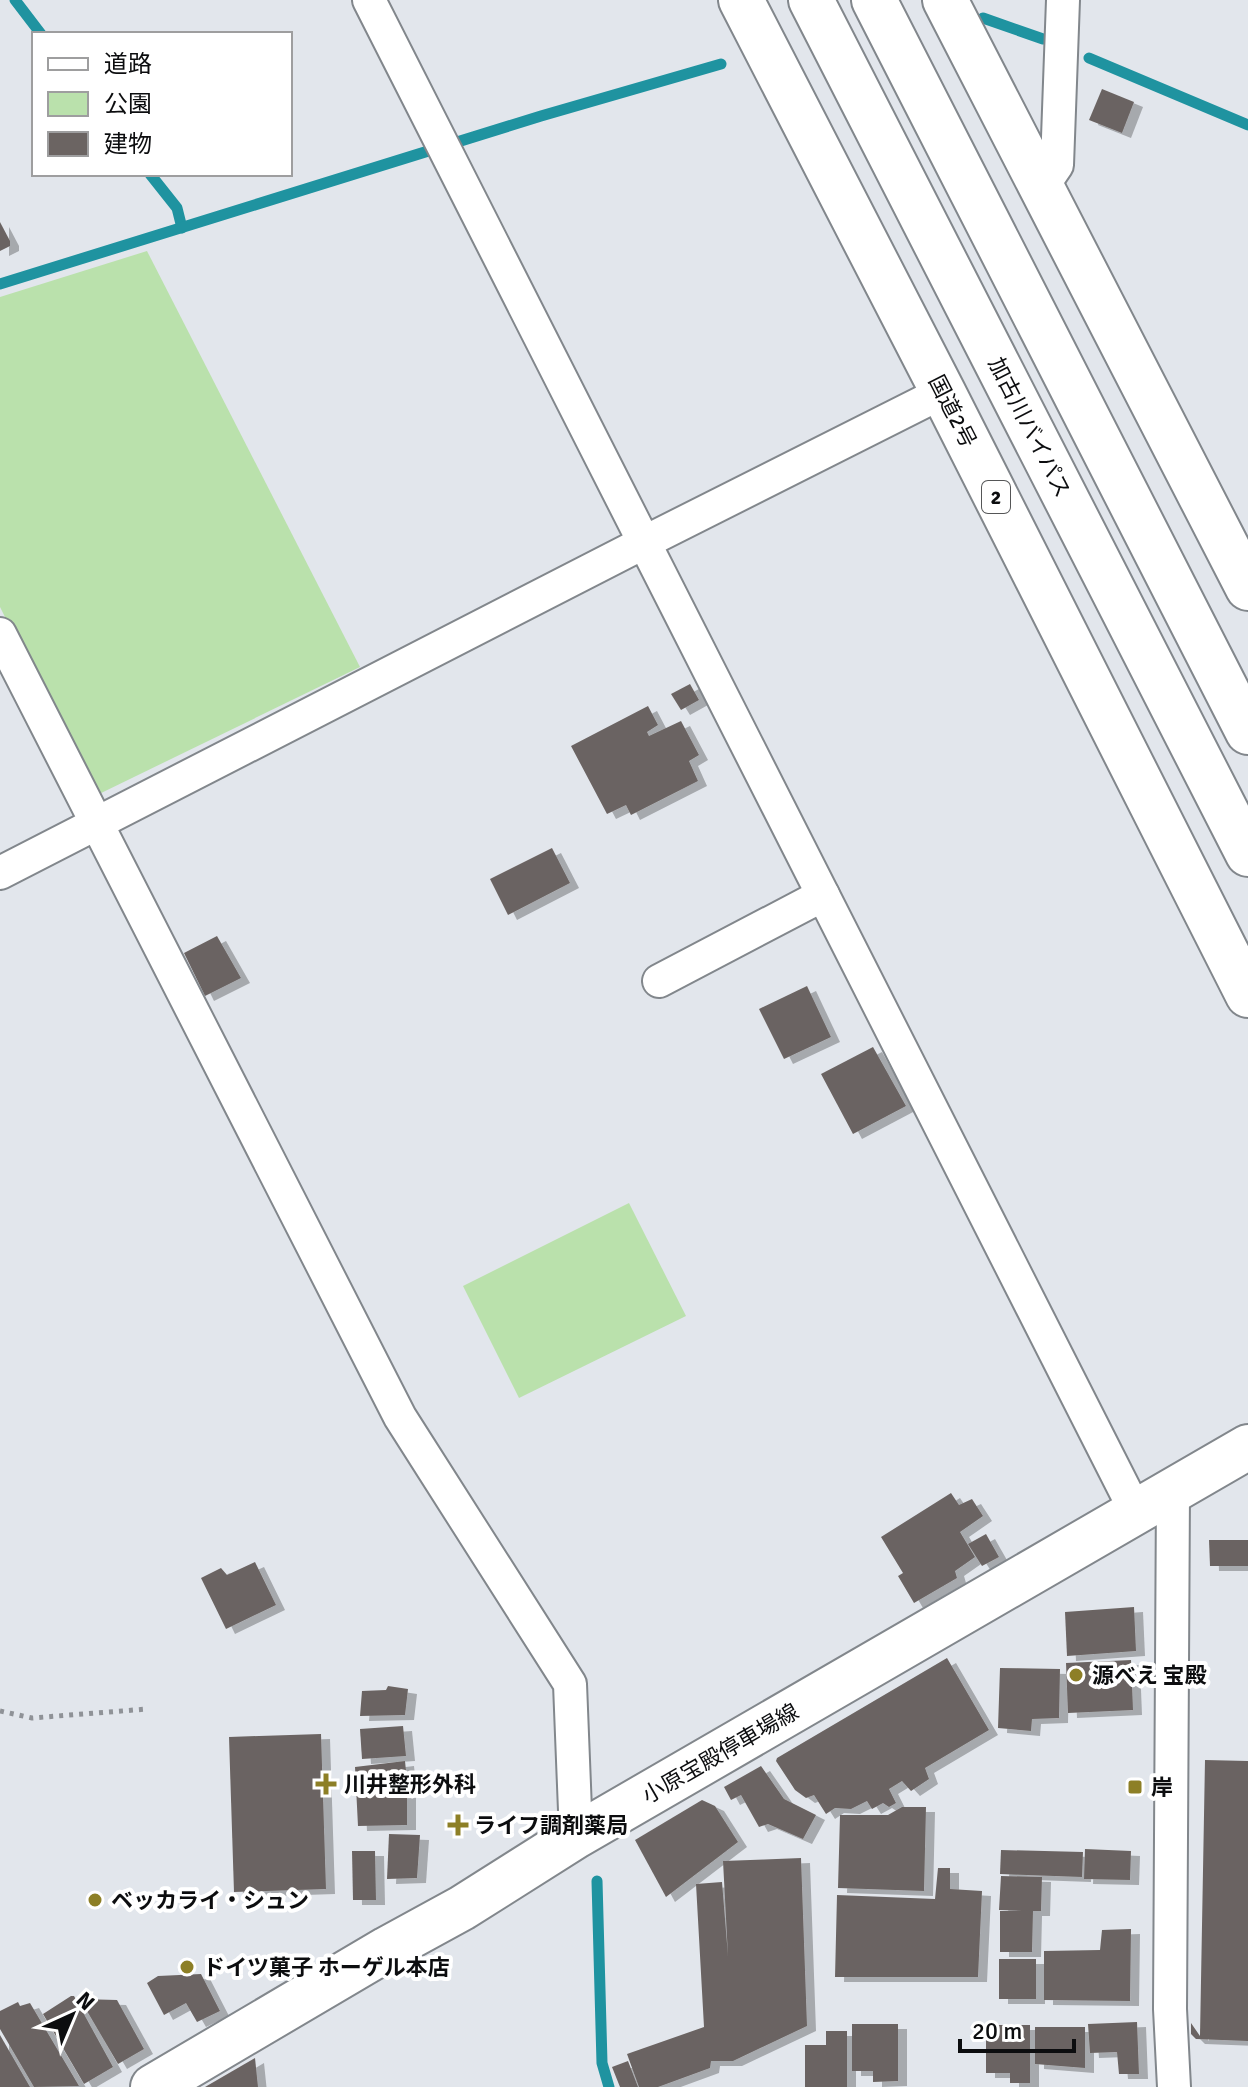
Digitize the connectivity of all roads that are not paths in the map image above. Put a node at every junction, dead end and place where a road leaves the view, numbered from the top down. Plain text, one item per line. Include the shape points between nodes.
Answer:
1 (369, 0) edge
2 (741, 0) edge
3 (811, 0) edge
4 (874, 0) edge
5 (945, 0) edge
6 (1063, 0) edge
7 (1042, 187) junction
8 (943, 392) junction
9 (645, 542) junction
10 (1248, 588) edge
11 (0, 634) edge
12 (1248, 732) edge
13 (98, 824) junction
14 (1248, 854) edge
15 (0, 873) edge
16 (823, 895) junction
17 (659, 981) dead end
18 (1248, 995) edge
19 (1248, 1447) edge
20 (1155, 1503) junction
21 (576, 1836) junction
22 (153, 2087) edge
23 (1174, 2087) edge

1 - 9 street
2 - 8 main road, 国道2号 / 2
3 - 14 main road, 加古川バイパス
4 - 12 main road
5 - 7 main road
6 - 7 street via 1057,165
7 - 10 main road
8 - 9 street
8 - 18 main road, 国道2号 / 2
9 - 13 street
9 - 16 street
11 - 13 street
13 - 15 street
13 - 21 street via 400,1417 570,1684
16 - 17 street
16 - 20 street
19 - 20 main road, 小原宝殿停車場線
20 - 21 main road, 小原宝殿停車場線
20 - 23 street
21 - 22 main road, 小原宝殿停車場線

